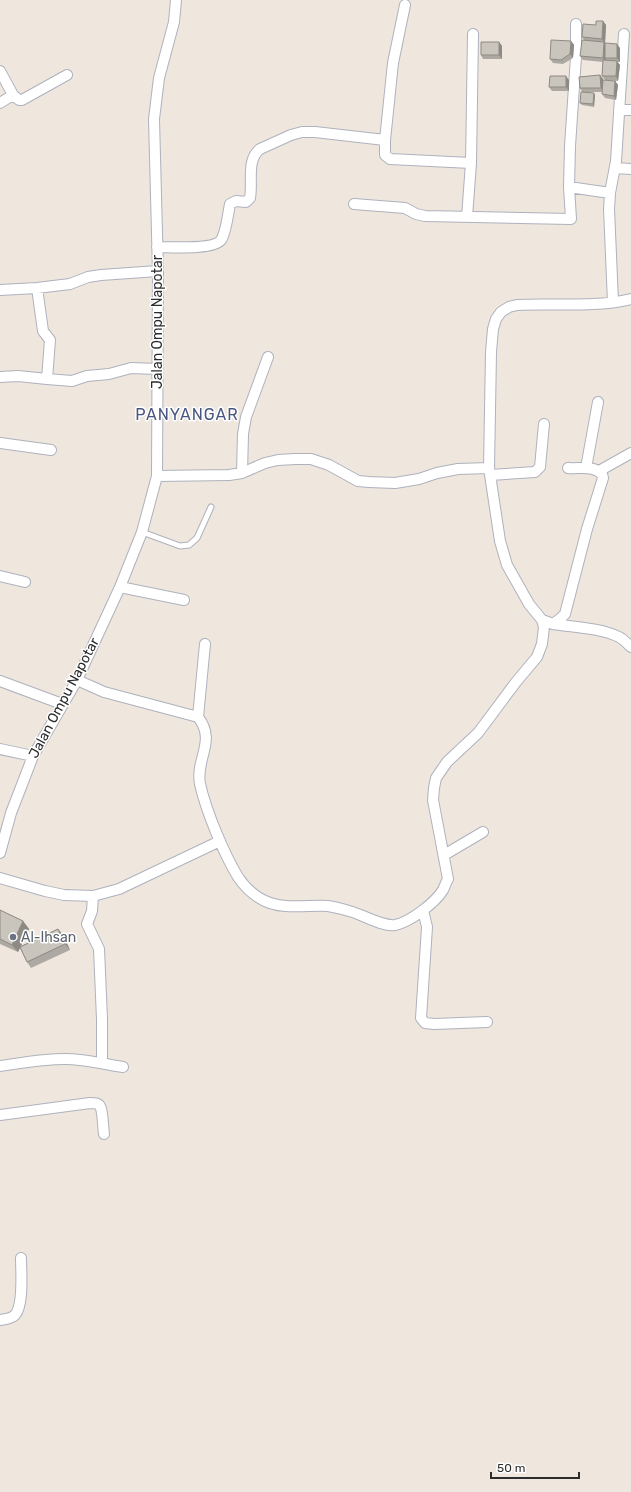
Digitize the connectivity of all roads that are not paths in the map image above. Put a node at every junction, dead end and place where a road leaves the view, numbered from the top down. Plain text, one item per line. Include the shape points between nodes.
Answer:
1 (176, 0) edge
2 (405, 5) dead end
3 (576, 24) dead end
4 (473, 34) dead end
5 (624, 34) dead end
6 (627, 49) edge
7 (0, 71) edge
8 (67, 75) dead end
9 (12, 95) junction
10 (0, 103) edge
11 (619, 110) junction
12 (631, 110) edge
13 (385, 140) junction
14 (471, 163) junction
15 (616, 168) junction
16 (631, 169) edge
17 (569, 187) junction
18 (610, 193) junction
19 (354, 204) dead end
20 (467, 217) junction
21 (157, 247) junction
22 (158, 271) junction
23 (37, 288) junction
24 (0, 290) edge
25 (631, 299) edge
26 (613, 302) junction
27 (268, 357) dead end
28 (157, 369) junction
29 (0, 377) edge
30 (47, 379) junction
31 (598, 402) dead end
32 (544, 424) dead end
33 (0, 443) edge
34 (51, 450) dead end
35 (631, 453) edge
36 (568, 468) dead end
37 (586, 468) junction
38 (489, 471) junction
39 (599, 471) junction
40 (242, 474) junction
41 (157, 476) junction
42 (211, 507) dead end
43 (142, 532) junction
44 (0, 576) edge
45 (25, 582) dead end
46 (120, 587) junction
47 (184, 600) dead end
48 (542, 620) junction
49 (553, 624) junction
50 (205, 644) dead end
51 (631, 647) edge
52 (77, 680) junction
53 (0, 681) edge
54 (62, 704) junction
55 (198, 717) junction
56 (0, 749) edge
57 (32, 756) junction
58 (483, 832) dead end
59 (220, 840) junction
60 (0, 853) edge
61 (444, 855) junction
62 (0, 878) edge
63 (93, 896) junction
64 (423, 910) junction
65 (487, 1022) dead end
66 (102, 1063) junction
67 (0, 1066) edge
68 (123, 1067) dead end
69 (0, 1115) edge
70 (104, 1134) dead end
71 (21, 1258) dead end
72 (0, 1320) edge

1 - 21 street, Jalan Ompu Napotar via 174,22 159,78 154,119
2 - 13 street via 393,63
3 - 17 street
4 - 14 street
5 - 6 street
6 - 11 street
7 - 9 street
8 - 9 street via 22,100
9 - 10 street
11 - 12 street
11 - 15 street
13 - 14 street via 385,155 390,159
13 - 21 street via 302,132 260,149 253,156 250,198 246,202 236,201 230,204 220,241 210,246
14 - 20 street
15 - 16 street
15 - 18 street
17 - 18 street
17 - 20 street via 570,220
18 - 26 street
19 - 20 street via 405,208 426,216
21 - 22 street, Jalan Ompu Napotar
22 - 23 street via 100,275 70,284
22 - 28 street, Jalan Ompu Napotar
23 - 24 street
23 - 30 street via 43,331 50,340
25 - 26 street
26 - 38 street via 517,305 501,312 493,329 490,352
27 - 40 street via 246,417
28 - 30 street via 125,369 72,381
28 - 41 street, Jalan Ompu Napotar
29 - 30 street
31 - 37 street
32 - 38 street via 539,469 535,472
33 - 34 street
35 - 39 street
36 - 37 street
37 - 39 street
38 - 40 street via 458,469 395,483 369,482 358,481 329,465 311,459 295,459 265,463
38 - 48 street via 500,541 507,565 529,604
39 - 49 street via 602,474 602,484 587,529 568,606 565,614
40 - 41 street
41 - 43 street, Jalan Ompu Napotar
42 - 43 lane via 197,538 189,545 180,546
43 - 46 street, Jalan Ompu Napotar
44 - 45 street
46 - 47 street
46 - 52 street, Jalan Ompu Napotar
48 - 49 street
48 - 61 street via 542,644 537,657 478,733 447,762 436,778 433,800
49 - 51 street via 616,635
50 - 55 street
52 - 54 street, Jalan Ompu Napotar
52 - 55 street via 104,692
53 - 54 street
54 - 57 street, Jalan Ompu Napotar
55 - 59 street via 204,724 207,738 200,782 204,801
56 - 57 street
57 - 60 street, Jalan Ompu Napotar via 11,813
58 - 61 street
59 - 63 street via 119,889
59 - 64 street via 238,877 248,890 272,904 329,906 392,925 403,923
61 - 64 street via 448,879 435,900
62 - 63 street via 64,895
63 - 66 street via 92,911 87,924 99,949
64 - 65 street via 427,926 422,1018 425,1023 434,1024
66 - 67 street via 65,1059
66 - 68 street
69 - 70 street via 96,1103 100,1106
71 - 72 street via 18,1309 15,1315

